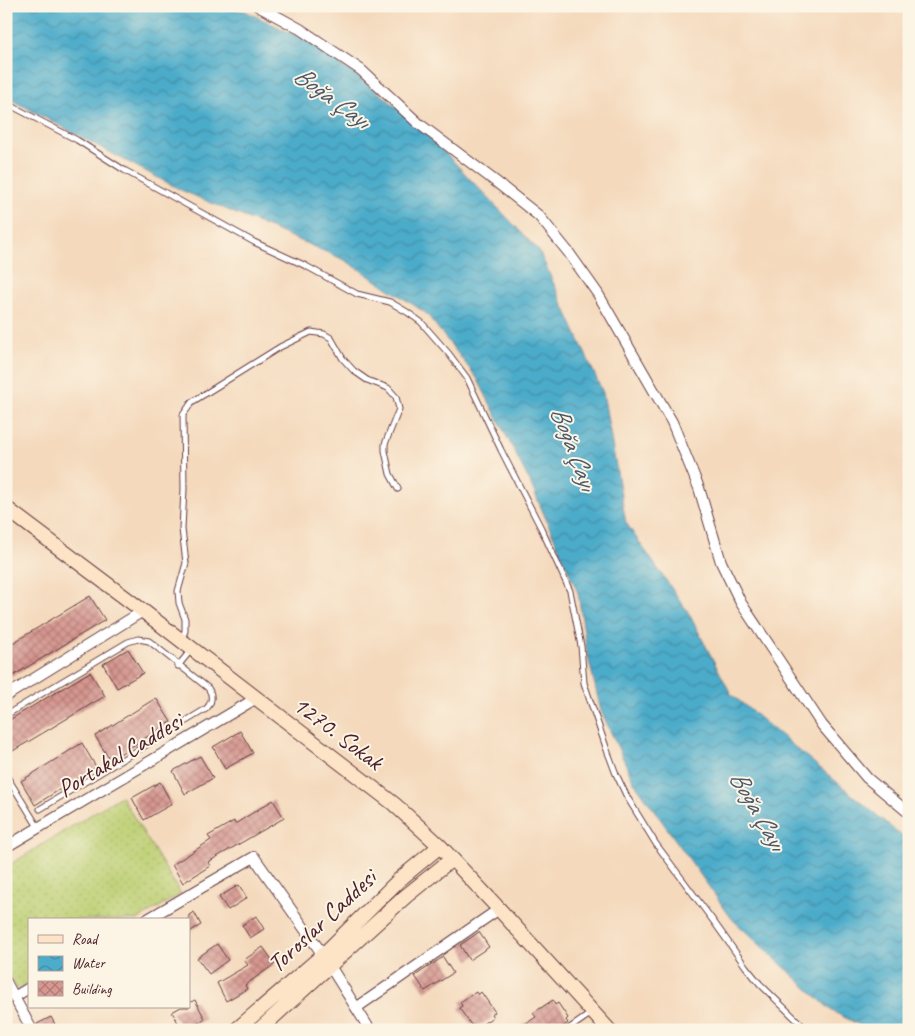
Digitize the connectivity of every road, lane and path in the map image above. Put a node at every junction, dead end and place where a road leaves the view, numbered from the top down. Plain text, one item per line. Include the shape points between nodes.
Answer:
1 (258, 6) edge
2 (6, 103) edge
3 (398, 489) dead end
4 (6, 508) edge
5 (143, 611) junction
6 (186, 645) junction
7 (178, 666) junction
8 (6, 696) edge
9 (255, 699) junction
10 (6, 715) edge
11 (6, 775) edge
12 (40, 809) dead end
13 (909, 813) edge
14 (38, 828) junction
15 (440, 846) junction
16 (6, 847) edge
17 (452, 859) junction
18 (499, 909) junction
19 (149, 918) edge
20 (326, 960) junction
21 (6, 982) edge
22 (28, 989) edge
23 (14, 997) junction
24 (356, 1008) junction
25 (593, 1012) junction
26 (32, 1030) edge
27 (236, 1030) edge
28 (259, 1030) edge
29 (370, 1030) edge
30 (567, 1030) edge
31 (609, 1030) edge
32 (807, 1030) edge

1 - 13 street via 300,29 361,70 418,123 539,216 569,253 598,294 672,422 699,488 721,562 741,603 822,726 867,778
2 - 32 lane via 254,242 357,294 390,302 408,312 449,354 467,378 570,591 581,646 584,683 627,797 656,844 746,967
3 - 6 lane via 390,474 385,451 399,409 396,397 388,388 354,371 343,360 331,338 324,334 311,332 280,347 192,402 183,416 182,528 186,563 178,597
4 - 5 street, 1270. Sokak
5 - 6 street, 1270. Sokak
5 - 8 street
6 - 7 lane
6 - 9 street, 1270. Sokak
7 - 10 lane via 148,641 132,640
7 - 12 lane via 208,688 212,698 209,706
9 - 14 street, Portakal Caddesi
9 - 15 street, 1270. Sokak via 394,804
11 - 14 lane
14 - 16 street, Portakal Caddesi
15 - 17 street, 1270. Sokak
15 - 20 street, Toroslar Caddesi via 400,879
17 - 18 street, 1270. Sokak
17 - 20 street, Toroslar Caddesi
18 - 24 street
18 - 25 street, 1270. Sokak
19 - 20 street via 254,857
20 - 24 street
20 - 27 street, Toroslar Caddesi
20 - 28 street, Toroslar Caddesi
21 - 23 street
22 - 23 street
23 - 26 street
24 - 29 street
25 - 30 lane
25 - 31 street, 1270. Sokak

